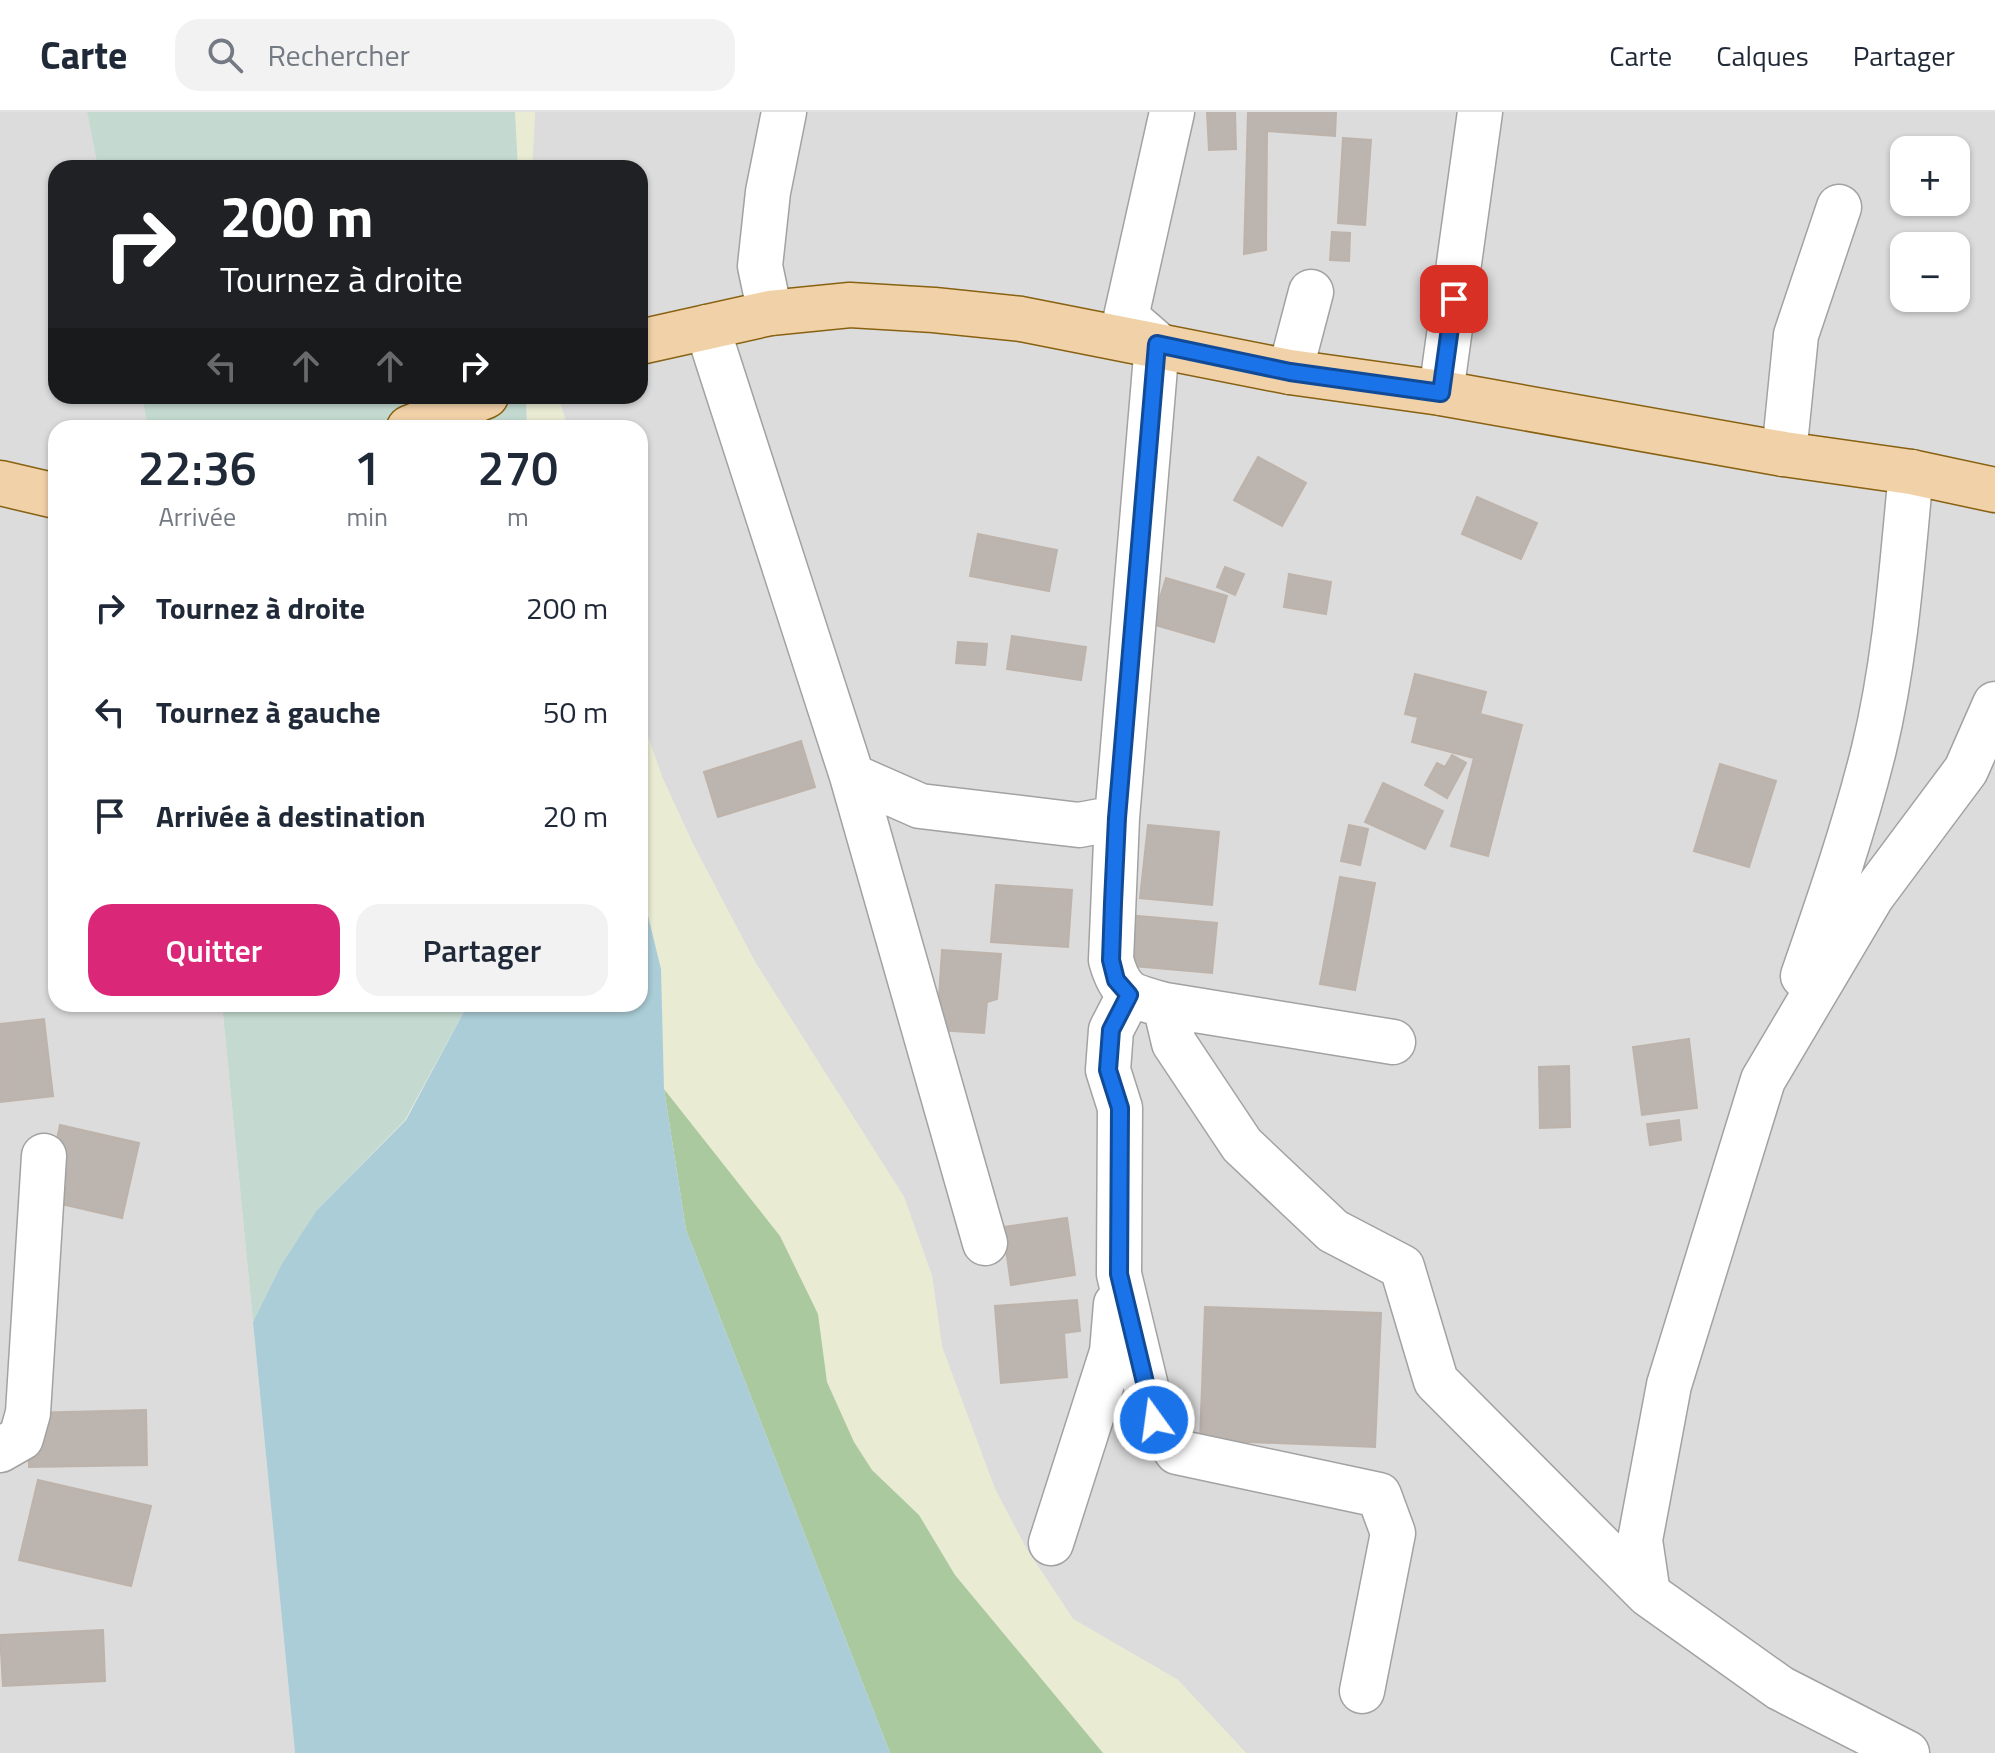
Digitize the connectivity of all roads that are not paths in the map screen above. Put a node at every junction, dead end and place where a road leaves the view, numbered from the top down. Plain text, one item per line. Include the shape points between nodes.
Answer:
1 (784, 112) edge
2 (1172, 112) edge
3 (1480, 112) edge
4 (1839, 207) dead end
5 (1311, 292) dead end
6 (770, 313) junction
7 (707, 327) junction
8 (648, 340) edge
9 (1157, 344) junction
10 (1290, 372) junction
11 (1441, 393) junction
12 (467, 404) edge
13 (428, 420) edge
14 (1784, 454) junction
15 (1911, 472) junction
16 (0, 483) edge
17 (1995, 490) edge
18 (48, 494) edge
19 (1995, 704) edge
20 (852, 776) junction
21 (1117, 818) junction
22 (1147, 1000) junction
23 (1393, 1042) dead end
24 (1763, 1080) junction
25 (44, 1156) dead end
26 (985, 1243) dead end
27 (1119, 1274) junction
28 (0, 1450) edge
29 (1051, 1543) dead end
30 (1648, 1594) junction
31 (1362, 1691) dead end
32 (1907, 1753) edge

1 - 6 street via 760,266
2 - 9 street via 1126,317
3 - 11 street
4 - 14 street via 1796,335
5 - 10 street
6 - 7 main road
6 - 9 main road via 850,305 934,310 1021,319
7 - 8 main road
7 - 20 street
9 - 10 main road
9 - 21 street
10 - 11 main road
11 - 14 main road
12 - 13 main road
14 - 15 main road
15 - 17 main road
15 - 24 street via 1895,632 1874,748 1830,897
16 - 18 main road
19 - 24 street via 1966,770 1872,896
20 - 21 street via 920,806 1079,825
20 - 26 street
21 - 22 street via 1111,960 1116,980
22 - 23 street
22 - 27 street via 1111,1030 1108,1070 1120,1108
22 - 30 street via 1242,1145 1333,1231 1402,1267 1436,1381
24 - 30 street via 1669,1385 1640,1540
25 - 28 street via 28,1413 21,1438
27 - 29 street via 1112,1352
27 - 31 street via 1154,1420 1177,1452 1379,1495 1393,1533
30 - 32 street via 1780,1688

